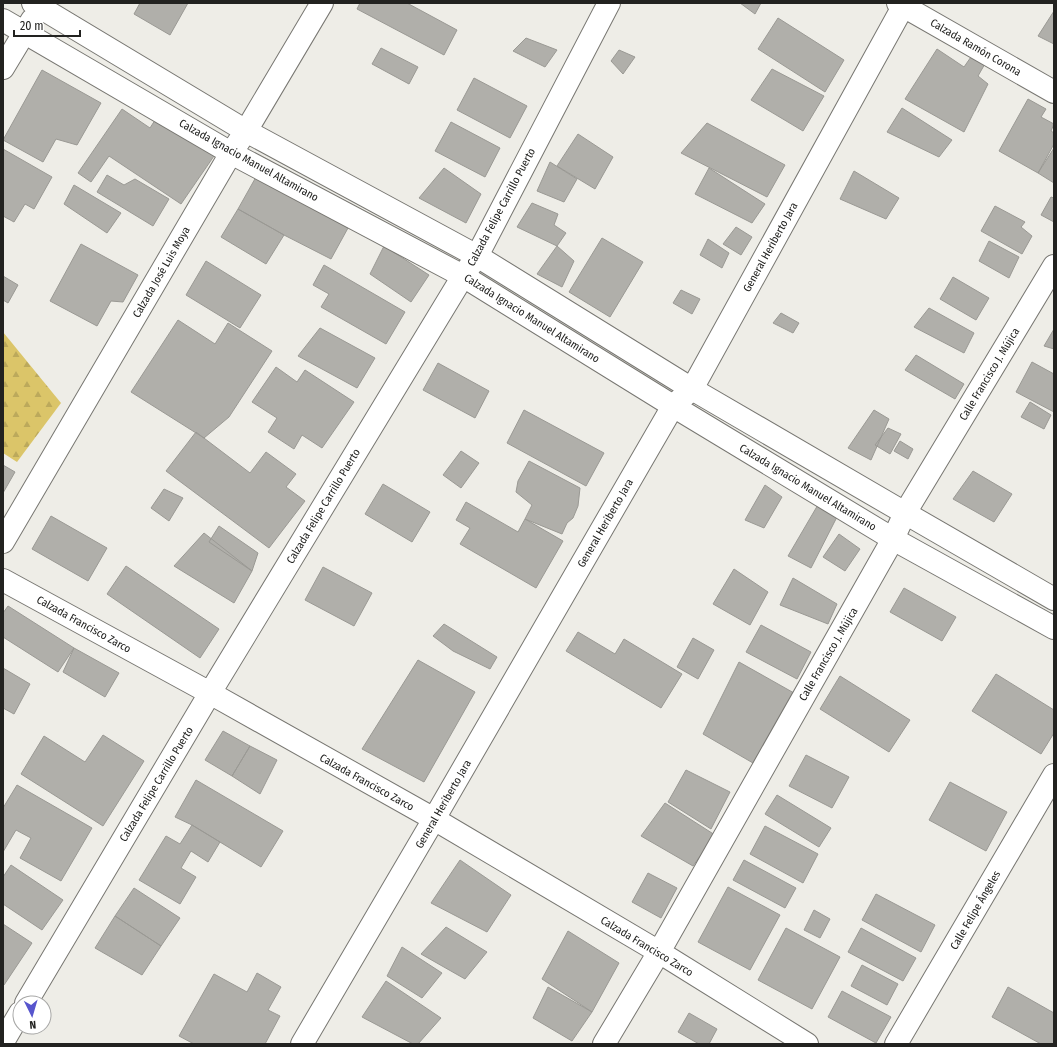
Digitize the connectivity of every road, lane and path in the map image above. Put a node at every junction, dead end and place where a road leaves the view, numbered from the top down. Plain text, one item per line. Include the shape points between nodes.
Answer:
1 (8, 3) edge
2 (322, 3) edge
3 (609, 3) edge
4 (38, 4) edge
5 (902, 4) edge
6 (3, 11) edge
7 (3, 20) edge
8 (24, 32) junction
9 (3, 68) edge
10 (1054, 92) edge
11 (246, 131) junction
12 (231, 153) junction
13 (477, 256) junction
14 (1054, 266) edge
15 (463, 276) junction
16 (692, 389) junction
17 (673, 406) junction
18 (905, 513) junction
19 (893, 539) junction
20 (3, 542) edge
21 (3, 580) edge
22 (1054, 599) edge
23 (1054, 628) edge
24 (210, 694) junction
25 (1054, 775) edge
26 (434, 819) junction
27 (659, 952) junction
28 (31, 995) edge
29 (12, 1027) edge
30 (3, 1042) edge
31 (302, 1044) edge
32 (604, 1044) edge
33 (808, 1044) edge
34 (896, 1044) edge

1 - 6 street
2 - 11 street, Calzada José Luis Moya
3 - 13 street, Calzada Felipe Carrillo Puerto
4 - 8 street
4 - 11 street
5 - 10 street, Calzada Ramón Corona
5 - 16 street, General Heriberto Jara
7 - 8 street, Calzada Ignacio Manuel Altamirano
8 - 9 street
8 - 12 street, Calzada Ignacio Manuel Altamirano
11 - 12 street, Calzada José Luis Moya
11 - 13 street
12 - 15 street, Calzada Ignacio Manuel Altamirano
12 - 20 street, Calzada José Luis Moya
13 - 15 street, Calzada Felipe Carrillo Puerto
13 - 16 street
14 - 18 street, Calle Francisco J. Mújica
15 - 17 street, Calzada Ignacio Manuel Altamirano
15 - 24 street, Calzada Felipe Carrillo Puerto
16 - 17 street, General Heriberto Jara
16 - 18 street
17 - 19 street, Calzada Ignacio Manuel Altamirano
17 - 26 street, General Heriberto Jara
18 - 19 street, Calle Francisco J. Mújica
18 - 22 street
19 - 23 street, Calzada Ignacio Manuel Altamirano
19 - 27 street, Calle Francisco J. Mújica
21 - 24 street, Calzada Francisco Zarco
24 - 26 street, Calzada Francisco Zarco
24 - 28 street, Calzada Felipe Carrillo Puerto
25 - 34 street, Calle Felipe Ángeles
26 - 27 street, Calzada Francisco Zarco
26 - 31 street, General Heriberto Jara
27 - 32 street, Calle Francisco J. Mújica
27 - 33 street, Calzada Francisco Zarco
29 - 30 street

